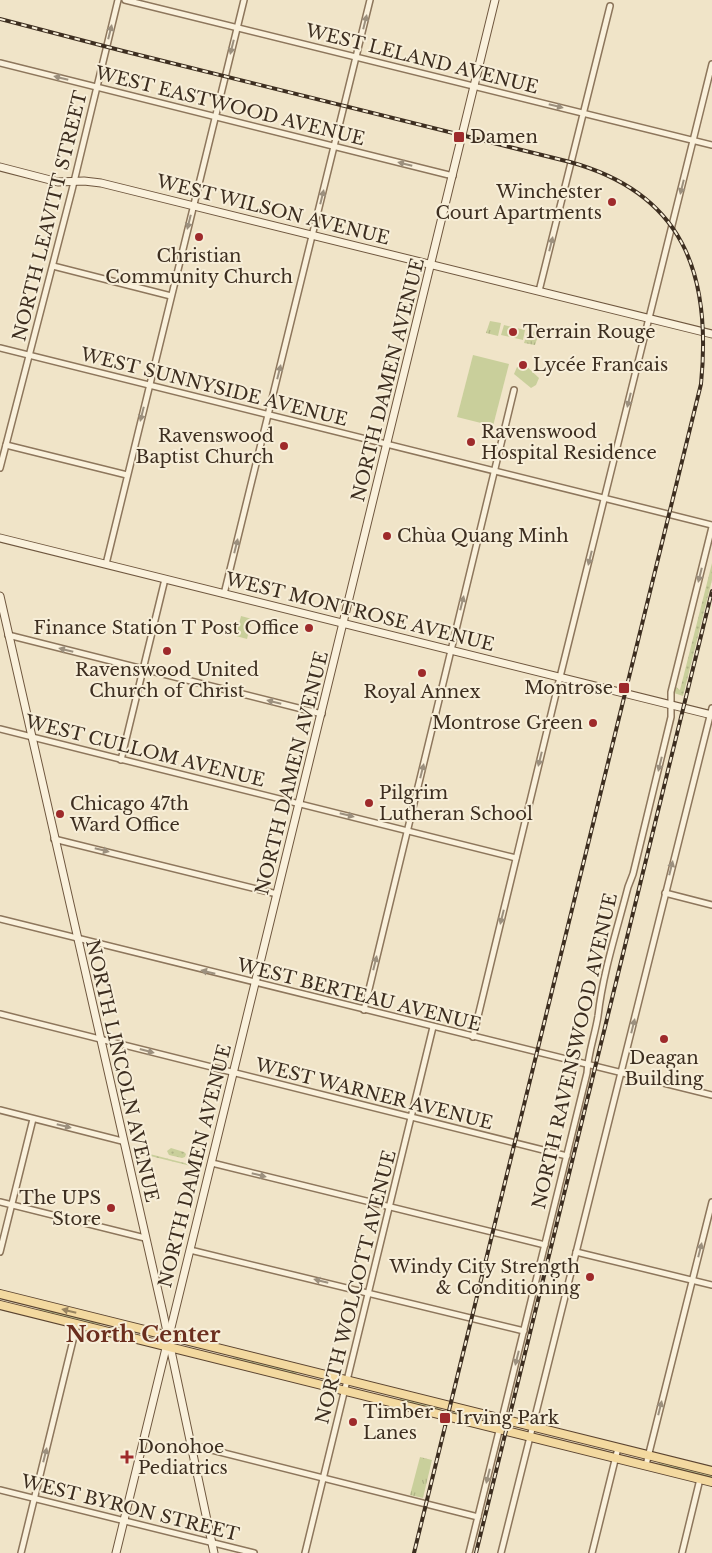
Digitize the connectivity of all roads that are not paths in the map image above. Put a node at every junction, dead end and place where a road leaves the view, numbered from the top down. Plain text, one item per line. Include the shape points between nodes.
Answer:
1 (118, 0) edge
2 (125, 0) edge
3 (244, 0) edge
4 (370, 0) edge
5 (496, 0) edge
6 (610, 6) dead end
7 (237, 28) junction
8 (356, 57) junction
9 (0, 63) edge
10 (712, 64) edge
11 (474, 86) junction
12 (97, 87) junction
13 (584, 113) junction
14 (215, 117) junction
15 (693, 140) junction
16 (712, 144) edge
17 (334, 146) junction
18 (0, 167) edge
19 (453, 176) junction
20 (74, 181) junction
21 (194, 206) junction
22 (312, 235) junction
23 (431, 264) junction
24 (53, 266) junction
25 (539, 291) junction
26 (171, 296) junction
27 (650, 319) junction
28 (712, 334) edge
29 (0, 348) edge
30 (29, 356) junction
31 (149, 386) junction
32 (514, 390) dead end
33 (268, 415) junction
34 (387, 444) junction
35 (6, 445) junction
36 (0, 468) edge
37 (495, 471) junction
38 (127, 475) junction
39 (605, 498) junction
40 (712, 526) edge
41 (0, 538) edge
42 (106, 564) junction
43 (165, 579) junction
44 (224, 594) junction
45 (0, 596) edge
46 (344, 623) junction
47 (8, 635) junction
48 (451, 650) junction
49 (143, 669) junction
50 (560, 677) junction
51 (670, 705) junction
52 (711, 713) edge
53 (322, 714) junction
54 (0, 729) edge
55 (32, 737) junction
56 (121, 760) junction
57 (300, 803) junction
58 (407, 830) junction
59 (54, 838) junction
60 (516, 858) junction
61 (665, 893) junction
62 (277, 894) junction
63 (712, 905) edge
64 (0, 919) edge
65 (77, 939) junction
66 (256, 983) junction
67 (364, 1010) junction
68 (0, 1014) edge
69 (433, 1027) junction
70 (473, 1037) junction
71 (100, 1039) junction
72 (587, 1065) junction
73 (234, 1073) junction
74 (621, 1073) junction
75 (712, 1095) edge
76 (0, 1110) edge
77 (411, 1117) junction
78 (33, 1118) junction
79 (122, 1141) junction
80 (566, 1156) junction
81 (212, 1163) junction
82 (0, 1202) edge
83 (712, 1202) edge
84 (12, 1204) junction
85 (390, 1206) junction
86 (144, 1238) junction
87 (545, 1245) junction
88 (190, 1250) junction
89 (0, 1252) edge
90 (576, 1252) junction
91 (693, 1280) junction
92 (712, 1285) edge
93 (368, 1293) junction
94 (0, 1294) edge
95 (0, 1305) edge
96 (76, 1324) junction
97 (524, 1331) junction
98 (168, 1336) junction
99 (167, 1346) junction
100 (347, 1380) junction
101 (345, 1390) junction
102 (502, 1419) junction
103 (533, 1426) junction
104 (500, 1429) junction
105 (530, 1436) junction
106 (192, 1445) junction
107 (618, 1448) junction
108 (648, 1455) junction
109 (616, 1458) junction
110 (646, 1465) junction
111 (712, 1471) edge
112 (323, 1478) junction
113 (700, 1479) junction
114 (712, 1482) edge
115 (0, 1490) edge
116 (34, 1499) junction
117 (478, 1517) junction
118 (124, 1521) junction
119 (212, 1543) junction
120 (21, 1553) edge
121 (116, 1553) edge
122 (214, 1553) edge
123 (254, 1553) edge
124 (305, 1553) edge
125 (469, 1553) edge
126 (501, 1553) edge
127 (592, 1553) edge
128 (682, 1553) edge

12 -> 1 street, NORTH LEAVITT STREET
2 - 7 street, WEST LELAND AVENUE
3 - 7 street
8 -> 4 street
5 - 11 main road, NORTH DAMEN AVENUE
6 - 13 street
7 - 8 street, WEST LELAND AVENUE
7 -> 14 street
8 - 11 street, WEST LELAND AVENUE
8 - 17 street
12 -> 9 street, WEST EASTWOOD AVENUE
10 - 15 street
11 -> 13 street, WEST LELAND AVENUE
11 - 19 main road, NORTH DAMEN AVENUE
12 - 14 street, WEST EASTWOOD AVENUE
12 - 20 street, NORTH LEAVITT STREET
13 - 15 street, WEST LELAND AVENUE
25 -> 13 street
14 - 17 street, WEST EASTWOOD AVENUE
14 - 21 street
15 - 16 street, WEST LELAND AVENUE
15 -> 27 street
19 -> 17 street, WEST EASTWOOD AVENUE
22 -> 17 street
18 - 20 main road, WEST WILSON AVENUE via 58,182
19 - 23 main road, NORTH DAMEN AVENUE
20 - 21 main road, WEST WILSON AVENUE via 101,182
20 - 24 street, NORTH LEAVITT STREET
21 - 22 main road, WEST WILSON AVENUE
21 -> 26 street
22 - 23 main road, WEST WILSON AVENUE
33 -> 22 street
23 - 25 main road, WEST WILSON AVENUE
23 - 34 main road, NORTH DAMEN AVENUE
24 - 26 street
24 - 30 street, NORTH LEAVITT STREET
25 - 27 main road, WEST WILSON AVENUE
26 - 31 street
27 - 28 main road, WEST WILSON AVENUE
27 -> 39 street
29 - 30 street, WEST SUNNYSIDE AVENUE
30 - 31 street, WEST SUNNYSIDE AVENUE
30 - 35 street, NORTH LEAVITT STREET
31 - 33 street, WEST SUNNYSIDE AVENUE
31 -> 38 street
32 - 37 street
33 - 34 street, WEST SUNNYSIDE AVENUE
44 -> 33 street
34 - 37 street, WEST SUNNYSIDE AVENUE
34 - 46 main road, NORTH DAMEN AVENUE
35 - 36 street, NORTH LEAVITT STREET
35 - 38 street
37 - 39 street, WEST SUNNYSIDE AVENUE
48 -> 37 street
38 - 42 street
39 - 40 street, WEST SUNNYSIDE AVENUE
39 -> 50 street
40 -> 51 street, NORTH RAVENSWOOD AVENUE
41 - 42 main road, WEST MONTROSE AVENUE
42 - 43 main road, WEST MONTROSE AVENUE
43 - 44 main road, WEST MONTROSE AVENUE
43 - 49 street
44 - 46 main road, WEST MONTROSE AVENUE
45 - 47 main road, NORTH LINCOLN AVENUE
46 - 48 main road, WEST MONTROSE AVENUE
46 - 53 main road, NORTH DAMEN AVENUE
49 -> 47 street
47 - 55 main road, NORTH LINCOLN AVENUE
48 - 50 main road, WEST MONTROSE AVENUE
58 -> 48 street
53 -> 49 street
49 - 56 street
50 - 51 main road, WEST MONTROSE AVENUE
50 -> 60 street
51 - 52 main road, WEST MONTROSE AVENUE
51 -> 72 street, NORTH RAVENSWOOD AVENUE via 670,723 600,995
61 -> 52 street
53 - 57 main road, NORTH DAMEN AVENUE
54 - 55 street, WEST CULLOM AVENUE
55 - 56 street, WEST CULLOM AVENUE
55 - 59 main road, NORTH LINCOLN AVENUE
56 - 57 street, WEST CULLOM AVENUE
57 -> 58 street, WEST CULLOM AVENUE
57 - 62 main road, NORTH DAMEN AVENUE
58 - 60 street, WEST CULLOM AVENUE
67 -> 58 street
59 -> 62 street
59 - 65 main road, NORTH LINCOLN AVENUE
60 -> 70 street
61 - 63 street
74 -> 61 street
62 - 66 main road, NORTH DAMEN AVENUE
64 - 65 street, WEST BERTEAU AVENUE
66 -> 65 street, WEST BERTEAU AVENUE
65 - 71 main road, NORTH LINCOLN AVENUE
66 - 67 street, WEST BERTEAU AVENUE
66 - 73 main road, NORTH DAMEN AVENUE
67 - 69 street, WEST BERTEAU AVENUE
68 - 71 street, WEST WARNER AVENUE
69 - 70 street, WEST BERTEAU AVENUE
69 - 77 street, NORTH WOLCOTT AVENUE
70 - 72 street, WEST BERTEAU AVENUE
71 -> 73 street, WEST WARNER AVENUE
71 - 79 main road, NORTH LINCOLN AVENUE
72 - 74 street, WEST BERTEAU AVENUE
72 - 80 street, NORTH RAVENSWOOD AVENUE
73 - 77 street, WEST WARNER AVENUE
73 - 81 main road, NORTH DAMEN AVENUE
74 - 75 street, WEST BERTEAU AVENUE
74 - 90 street
76 - 78 street
77 - 80 street, WEST WARNER AVENUE
77 - 85 street, NORTH WOLCOTT AVENUE
78 -> 79 street
78 - 84 street
79 - 86 main road, NORTH LINCOLN AVENUE
80 - 87 street, NORTH RAVENSWOOD AVENUE
81 -> 85 street
81 - 88 main road, NORTH DAMEN AVENUE
82 - 84 street
91 -> 83 street
84 - 86 street
84 - 89 street
85 - 87 street
85 - 93 street, NORTH WOLCOTT AVENUE
86 - 98 main road, NORTH LINCOLN AVENUE
87 - 97 street, NORTH RAVENSWOOD AVENUE
93 -> 88 street
88 - 98 main road, NORTH DAMEN AVENUE
90 - 91 street
90 - 103 street
91 - 92 street
108 -> 91 street
93 - 97 street
93 - 100 street, NORTH WOLCOTT AVENUE
98 -> 94 main road
95 - 96 main road
96 - 99 main road
116 -> 96 street
97 -> 102 street, NORTH RAVENSWOOD AVENUE
98 - 99 main road, NORTH LINCOLN AVENUE
98 - 100 main road
99 - 101 main road
99 - 106 main road, NORTH LINCOLN AVENUE
99 - 118 main road
100 - 101 street, NORTH WOLCOTT AVENUE
100 - 102 main road
101 - 104 main road
101 - 112 street, NORTH WOLCOTT AVENUE
102 - 103 main road
102 - 104 street, NORTH RAVENSWOOD AVENUE
103 - 105 street
103 - 107 main road
104 - 105 main road
104 -> 117 street, NORTH RAVENSWOOD AVENUE
105 - 109 main road
105 - 126 street
106 - 112 street
106 - 119 main road, NORTH LINCOLN AVENUE
107 - 108 main road
107 - 109 street
108 - 110 street
108 - 111 main road
109 - 110 main road
109 - 127 street
110 - 113 main road
112 - 117 street
112 - 124 street, NORTH WOLCOTT AVENUE
113 - 114 main road
113 - 128 street
115 - 116 street, WEST BYRON STREET
116 - 118 street, WEST BYRON STREET
116 - 120 street
117 - 125 street, NORTH RAVENSWOOD AVENUE
118 - 119 street, WEST BYRON STREET
118 - 121 main road
119 - 122 main road, NORTH LINCOLN AVENUE
119 - 123 street, WEST BYRON STREET

